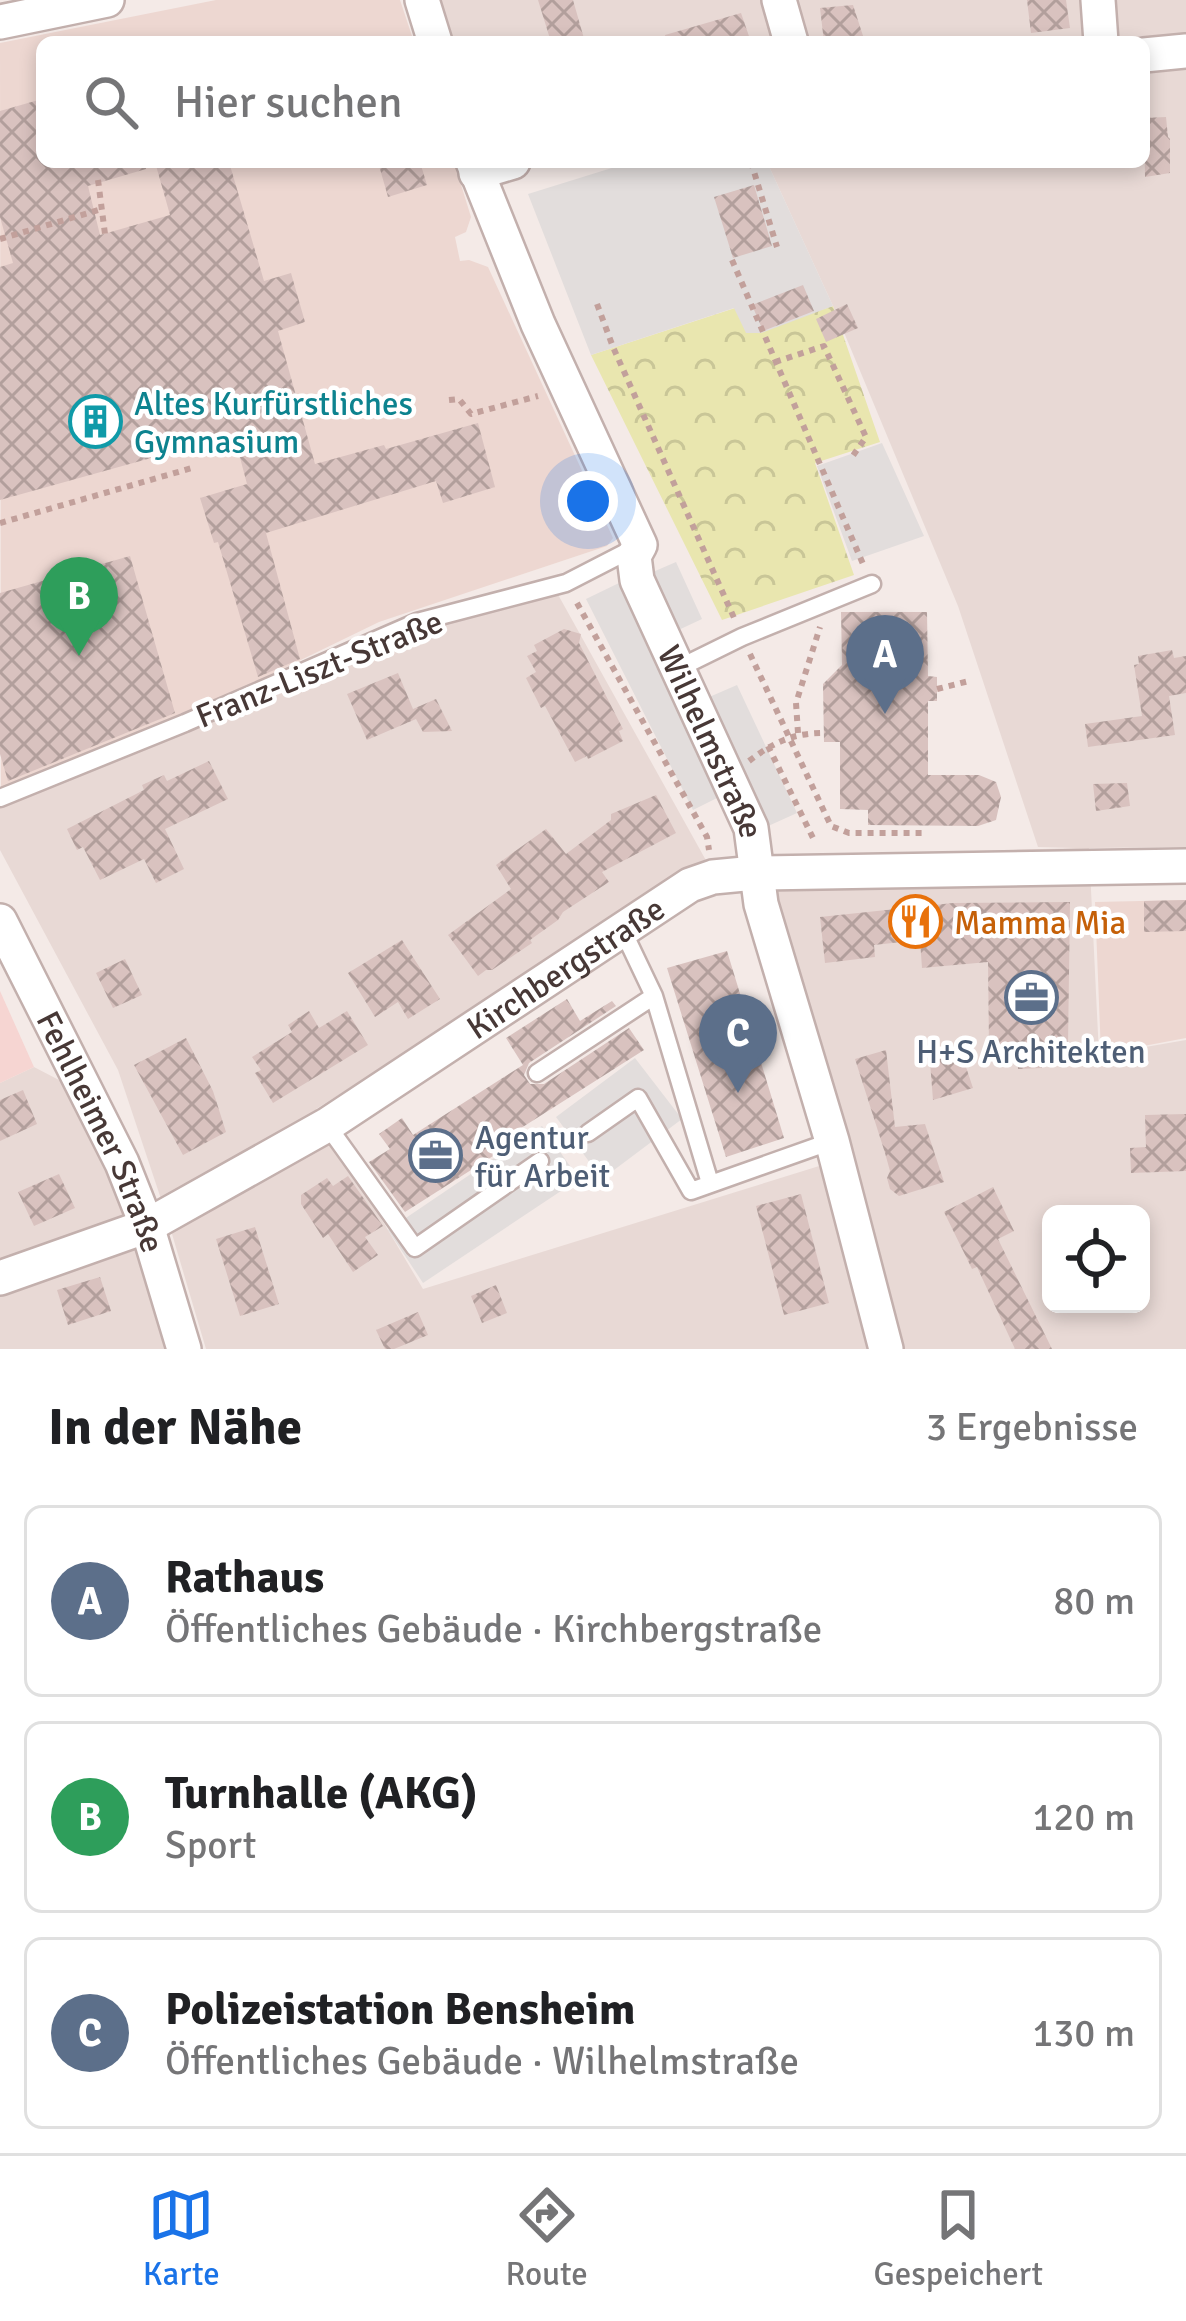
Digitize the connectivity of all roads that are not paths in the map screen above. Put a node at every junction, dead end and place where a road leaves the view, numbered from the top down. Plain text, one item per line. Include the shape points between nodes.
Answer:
1 (107, 0) edge
2 (422, 0) edge
3 (778, 0) edge
4 (1098, 0) edge
5 (0, 22) edge
6 (433, 36) edge
7 (789, 36) edge
8 (1101, 36) edge
9 (1186, 51) edge
10 (1150, 54) edge
11 (474, 168) edge
12 (640, 545) junction
13 (872, 584) road end
14 (677, 669) junction
15 (0, 798) edge
16 (1186, 866) edge
17 (754, 873) junction
18 (0, 921) edge
19 (622, 931) junction
20 (654, 996) junction
21 (537, 1073) dead end
22 (327, 1125) junction
23 (588, 1133) dead end
24 (832, 1141) junction
25 (540, 1161) dead end
26 (710, 1184) junction
27 (147, 1226) junction
28 (0, 1278) edge
29 (184, 1349) edge
30 (886, 1349) edge

1 - 5 street
2 - 6 street
3 - 7 street
4 - 8 street
9 - 10 street
11 - 12 street, Wilhelmstraße
12 - 14 street, Wilhelmstraße via 637,580
12 - 15 lane, Franz-Liszt-Straße via 566,583 417,622
13 - 14 lane
14 - 17 street, Wilhelmstraße via 751,828
16 - 17 street, Kirchbergstraße
17 - 19 street, Kirchbergstraße via 690,885
17 - 24 street, Wilhelmstraße
18 - 27 street, Fehlheimer Straße via 18,974 122,1163
19 - 20 lane
19 - 22 street, Kirchbergstraße
20 - 21 lane
20 - 26 lane
22 - 25 lane via 415,1248
22 - 27 street, Kirchbergstraße
23 - 26 lane via 638,1098 691,1190
24 - 26 lane
24 - 30 street, Wilhelmstraße
27 - 28 street, Kirchbergstraße
27 - 29 street, Fehlheimer Straße

